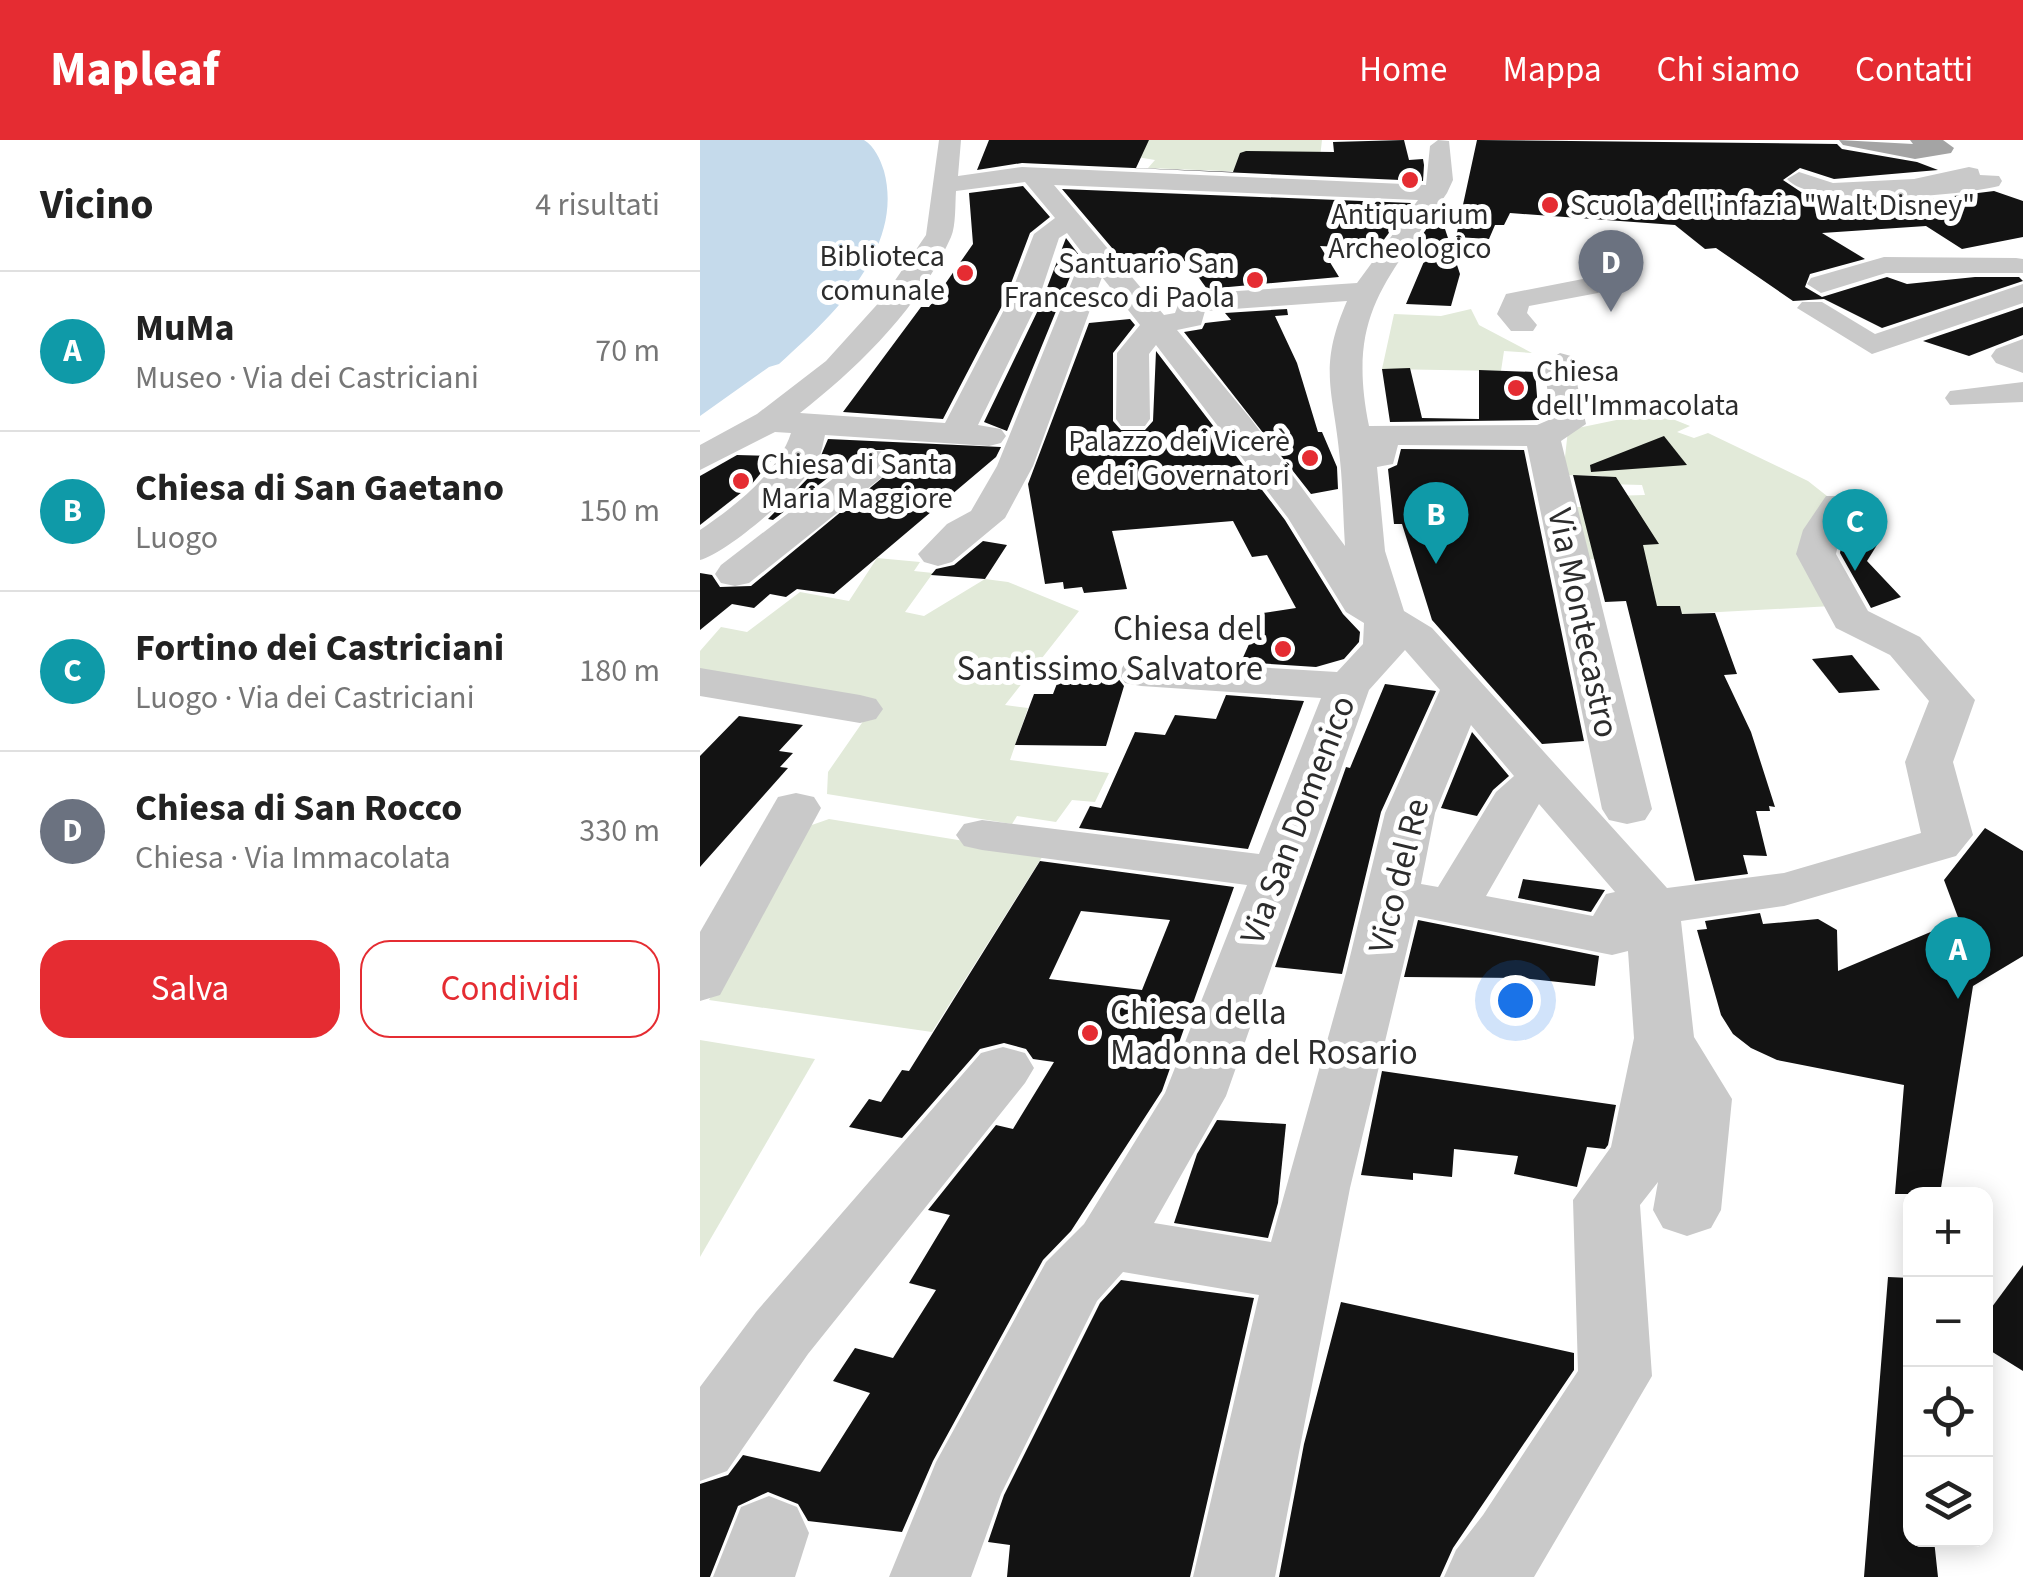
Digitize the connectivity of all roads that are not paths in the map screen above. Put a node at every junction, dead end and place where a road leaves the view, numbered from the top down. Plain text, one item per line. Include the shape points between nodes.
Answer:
1 (950, 140) edge
2 (1850, 140) edge
3 (1441, 142) edge
4 (1929, 146) edge
5 (1034, 177) junction
6 (1799, 179) dead end
7 (944, 184) junction
8 (1435, 192) junction
9 (1068, 220) junction
10 (1951, 240) dead end
11 (1097, 253) junction
12 (2021, 276) edge
13 (1588, 287) dead end
14 (1366, 291) junction
15 (1157, 325) junction
16 (1522, 325) dead end
17 (2023, 348) edge
18 (2023, 362) edge
19 (1560, 363) dead end
20 (2023, 392) edge
21 (1962, 398) dead end
22 (1133, 419) dead end
23 (768, 421) junction
24 (811, 424) junction
25 (1026, 429) junction
26 (956, 434) junction
27 (1542, 436) junction
28 (1358, 457) junction
29 (700, 459) edge
30 (878, 462) dead end
31 (700, 502) edge
32 (1839, 504) dead end
33 (739, 509) dead end
34 (700, 548) edge
35 (938, 554) dead end
36 (735, 574) dead end
37 (1385, 618) junction
38 (1141, 673) dead end
39 (700, 682) edge
40 (1348, 686) junction
41 (1464, 688) junction
42 (860, 709) dead end
43 (1610, 751) junction
44 (1536, 768) junction
45 (796, 808) dead end
46 (1628, 809) dead end
47 (982, 835) dead end
48 (1278, 873) junction
49 (1393, 896) junction
50 (1652, 906) junction
51 (1452, 908) junction
52 (700, 982) edge
53 (1664, 1038) junction
54 (1003, 1068) dead end
55 (1687, 1210) dead end
56 (1108, 1242) junction
57 (1300, 1274) junction
58 (700, 1447) edge
59 (930, 1577) edge
60 (1234, 1577) edge
61 (1484, 1577) edge

1 - 7 street
2 - 4 main road
3 - 8 street
4 - 6 street via 1989,181 1830,191
5 - 7 street
5 - 8 street
5 - 9 street
7 - 23 street via 940,235 894,304 837,368
8 - 14 street
9 - 11 street
9 - 26 street via 1047,234 1022,304
10 - 12 street
11 - 15 street
11 - 25 street
12 - 12 street via 1872,345 1816,296 1884,265
13 - 16 street via 1516,300 1512,314
14 - 15 street via 1185,292 1190,319
14 - 28 street via 1346,338 1344,378
15 - 22 street via 1133,353
15 - 37 street via 1306,515 1361,603
17 - 18 street via 2007,356
19 - 27 street via 1570,424
20 - 21 street
23 - 24 street
23 - 29 street
24 - 26 street
24 - 34 street via 801,458 737,522
25 - 26 street
25 - 35 street via 1015,466 986,518
27 - 28 street via 1380,434 1380,456
27 - 43 street, Via Montecastro
28 - 37 street via 1365,552
30 - 36 street
31 - 33 street
32 - 50 street via 1816,554 1846,612 1919,658 1952,700 1930,762 1947,836 1938,846 1830,880
37 - 40 street, Via San Domenico via 1385,647
37 - 41 street via 1417,637
38 - 40 street
39 - 42 street
40 - 48 street, Via San Domenico
41 - 44 street
41 - 49 street, Vico del Re via 1410,812
43 - 44 street
43 - 46 street, Via Montecastro
44 - 50 street
44 - 51 street
45 - 52 street
47 - 48 street
48 - 56 street, Via San Domenico via 1195,1096
49 - 51 street
49 - 57 street, Vico del Re
50 - 51 street via 1625,906 1612,937
50 - 53 street
53 - 55 street via 1701,1099
53 - 61 street via 1642,1156 1606,1200 1615,1376
54 - 58 street via 782,1333
56 - 57 street
56 - 59 street, Via San Domenico via 1071,1282 964,1487
57 - 60 street, Vico del Re

